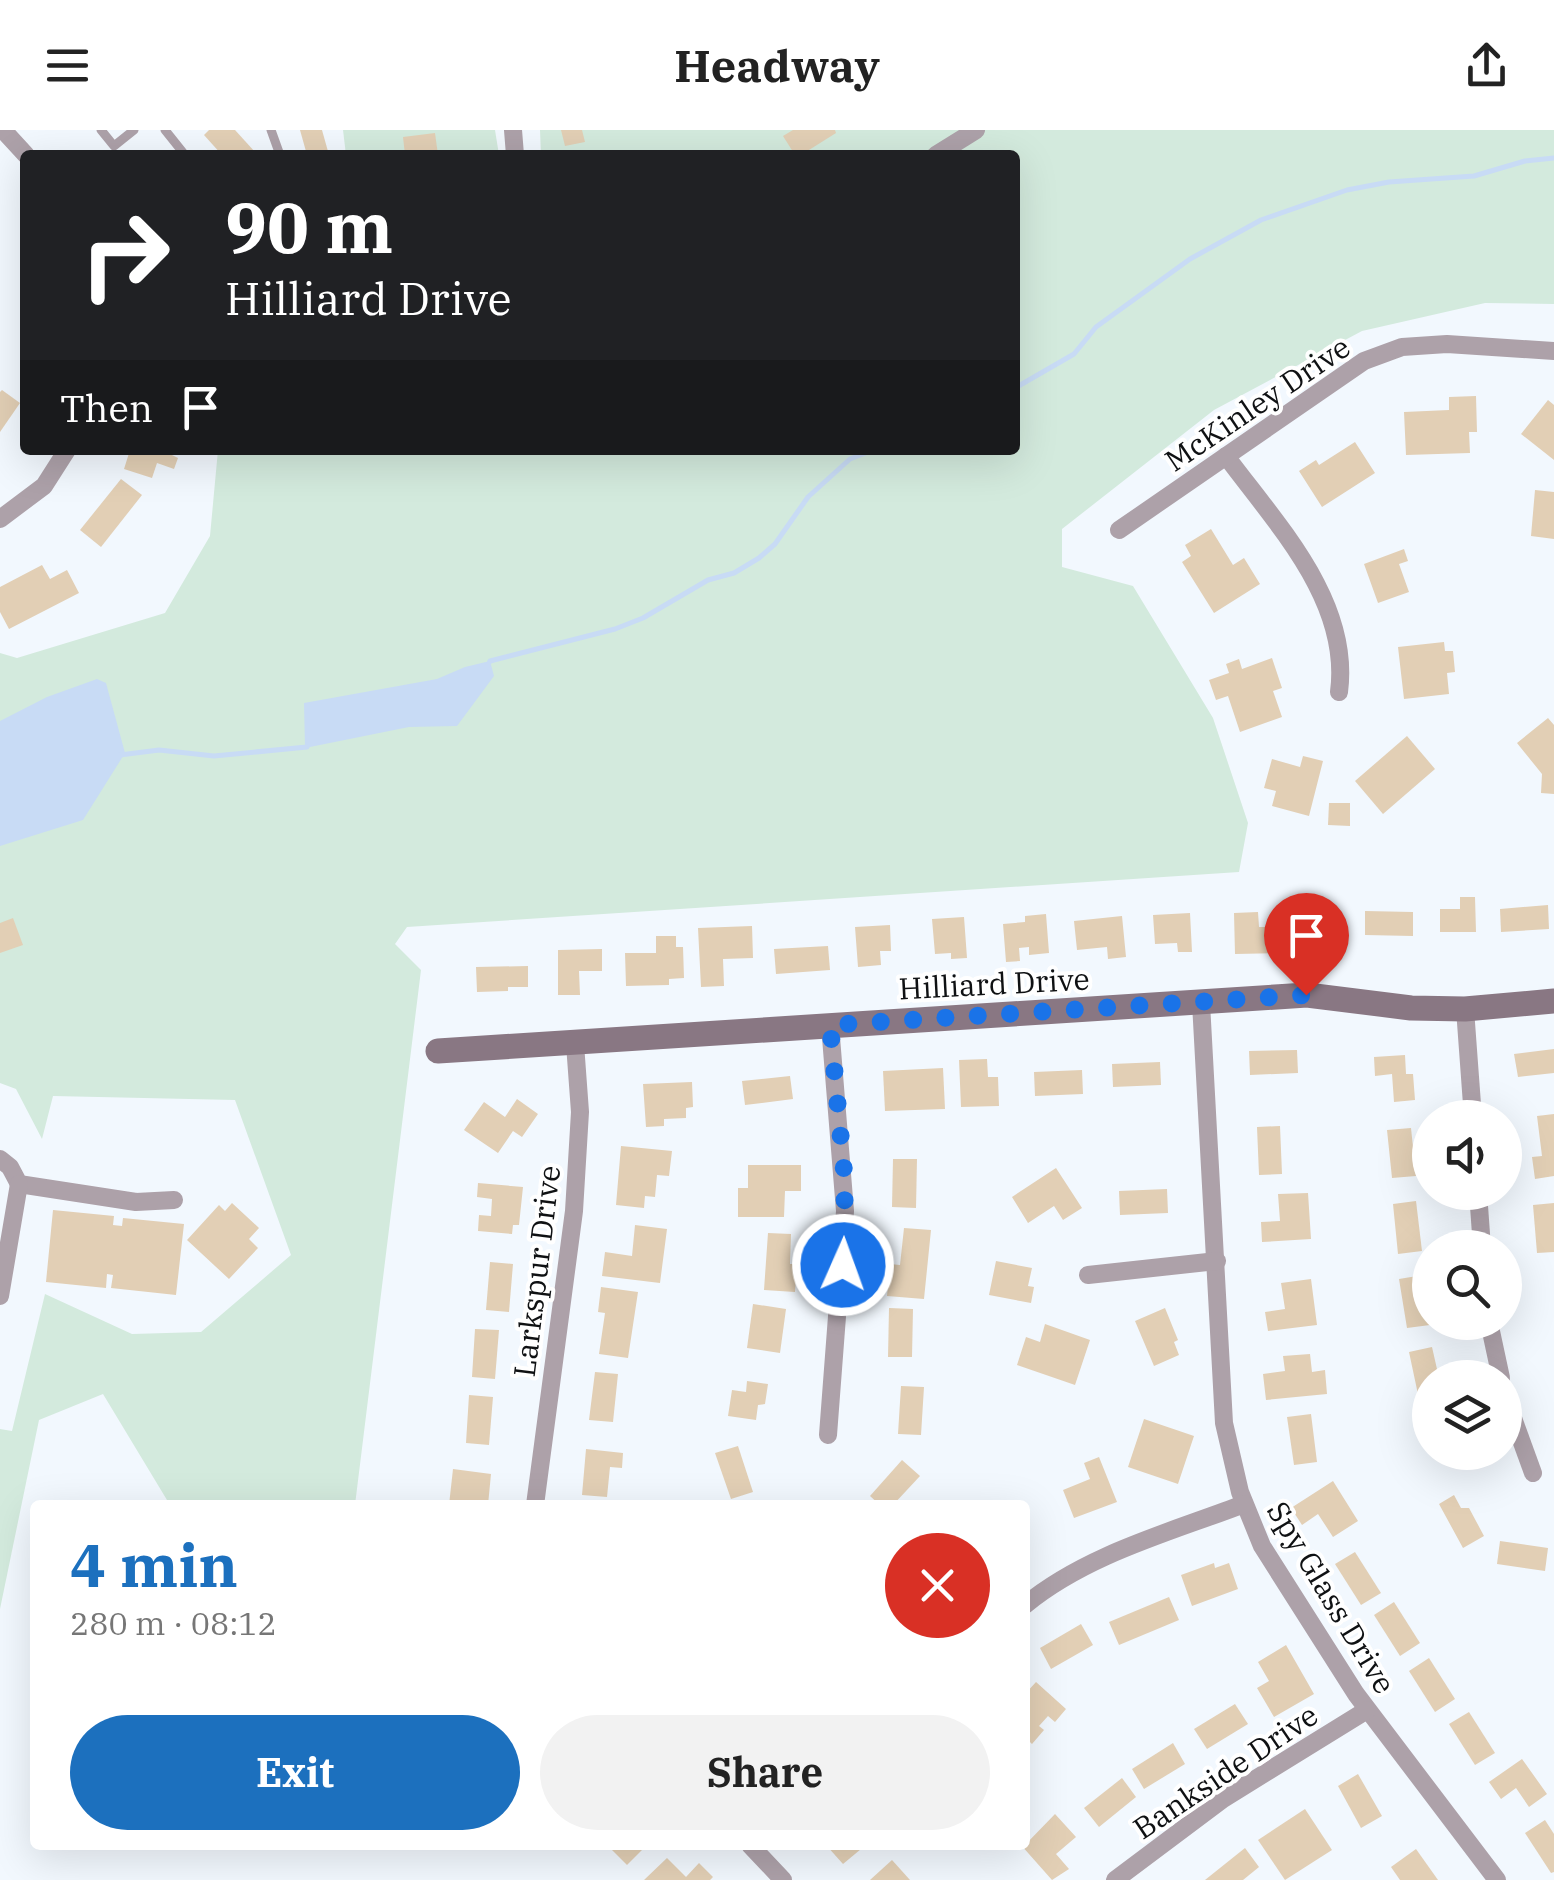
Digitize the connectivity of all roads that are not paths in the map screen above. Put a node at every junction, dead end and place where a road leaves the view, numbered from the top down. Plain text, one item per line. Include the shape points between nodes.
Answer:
1 (3, 130) edge
2 (100, 130) edge
3 (134, 130) edge
4 (165, 130) edge
5 (976, 130) edge
6 (21, 150) edge
7 (181, 150) edge
8 (944, 150) edge
9 (1554, 352) edge
10 (64, 455) edge
11 (1226, 456) junction
12 (0, 519) edge
13 (1119, 530) dead end
14 (1340, 692) dead end
15 (1554, 1001) edge
16 (1201, 1003) junction
17 (1465, 1009) junction
18 (830, 1025) junction
19 (575, 1044) junction
20 (438, 1051) dead end
21 (1472, 1100) edge
22 (0, 1160) edge
23 (19, 1184) junction
24 (174, 1200) dead end
25 (1216, 1261) junction
26 (1088, 1275) dead end
27 (0, 1291) edge
28 (828, 1436) dead end
29 (1522, 1441) edge
30 (1534, 1473) dead end
31 (536, 1500) edge
32 (1244, 1504) junction
33 (1030, 1601) edge
34 (1367, 1710) junction
35 (755, 1850) edge
36 (783, 1880) edge
37 (1115, 1880) edge
38 (1498, 1880) edge

1 - 6 street
2 - 3 lane via 114,146
4 - 7 lane
5 - 8 street
9 - 11 street, McKinley Drive via 1402,347 1364,362
10 - 12 street via 44,486
11 - 13 street, McKinley Drive
11 - 14 street via 1308,567 1339,644
15 - 17 street, Hilliard Drive
16 - 17 street, Hilliard Drive via 1306,995
16 - 18 street, Hilliard Drive
16 - 25 street, Spy Glass Drive
17 - 21 street
18 - 19 street, Hilliard Drive
18 - 28 street via 846,1210
19 - 20 street, Hilliard Drive
19 - 31 street, Larkspur Drive via 580,1112 574,1210
22 - 23 street
23 - 24 street via 136,1202
23 - 27 street
25 - 26 street
25 - 32 street, Spy Glass Drive via 1224,1424
29 - 30 street
32 - 33 street via 1112,1554
32 - 34 street, Spy Glass Drive via 1262,1546
34 - 37 street, Bankside Drive via 1223,1799
34 - 38 street, Spy Glass Drive
35 - 36 street

